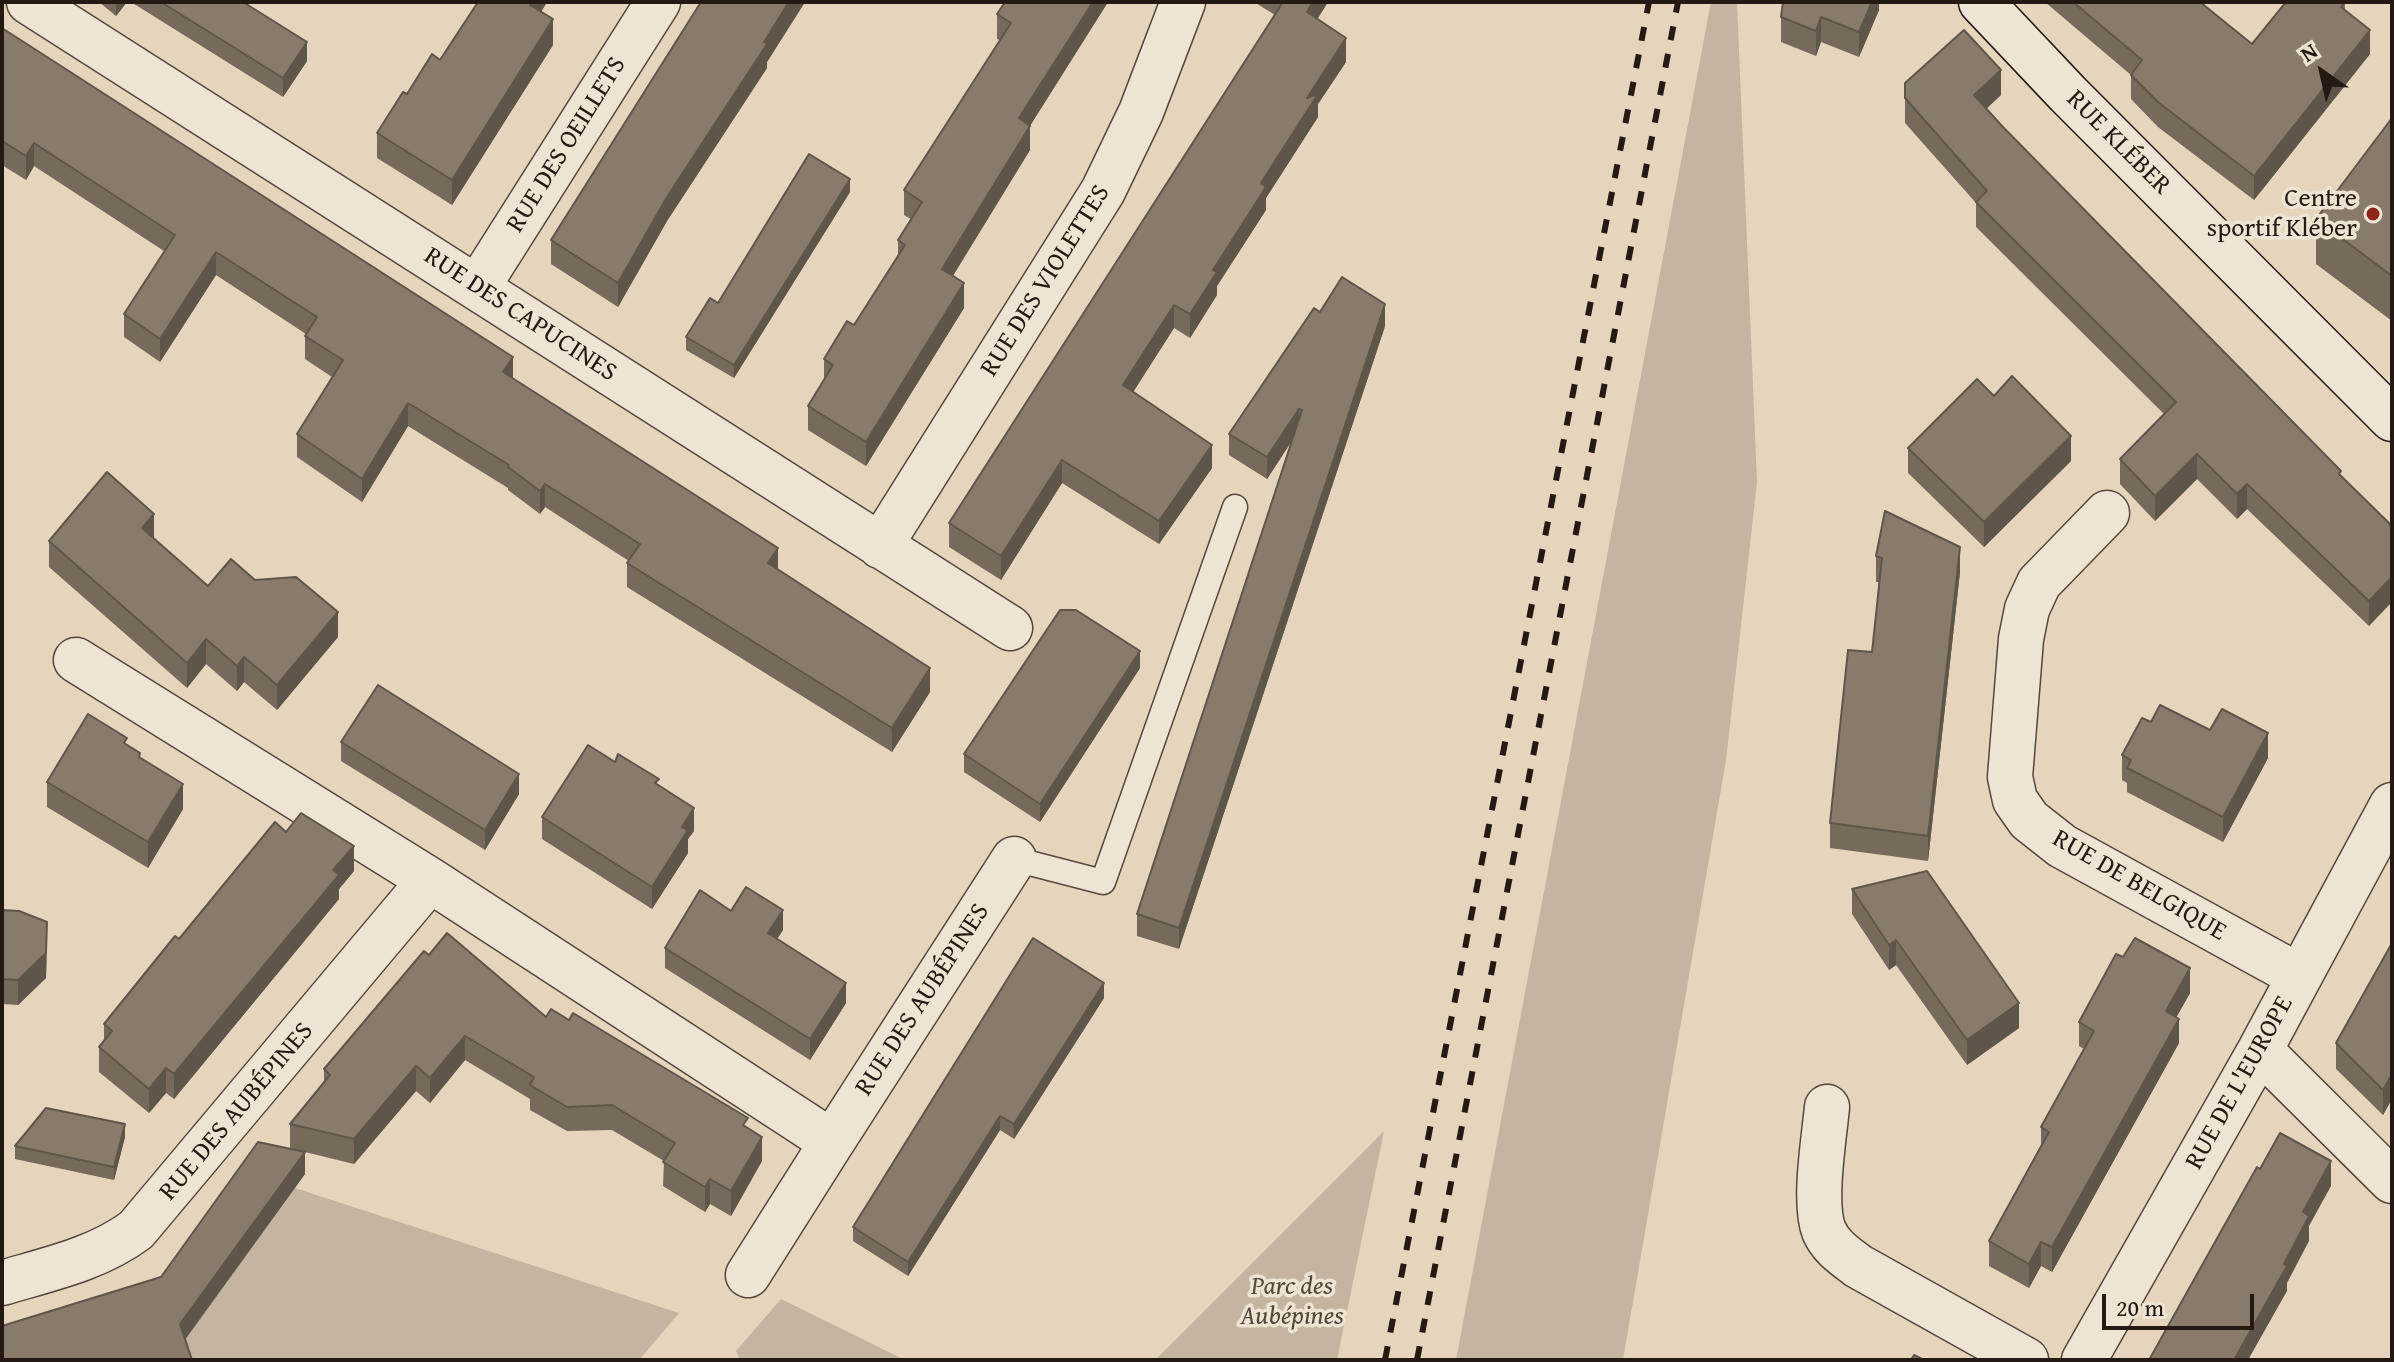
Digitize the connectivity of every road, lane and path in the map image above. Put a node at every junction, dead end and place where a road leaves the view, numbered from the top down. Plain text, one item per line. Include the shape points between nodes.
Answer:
1 (29, 2) edge
2 (658, 2) edge
3 (1183, 2) edge
4 (1981, 2) edge
5 (477, 288) junction
6 (2392, 419) edge
7 (1235, 507) dead end
8 (2107, 513) dead end
9 (880, 546) junction
10 (1010, 628) dead end
11 (76, 660) dead end
12 (2392, 805) edge
13 (1014, 859) joint
14 (430, 880) junction
15 (2299, 976) junction
16 (2260, 1050) junction
17 (1827, 1107) dead end
18 (832, 1142) junction
19 (2392, 1181) edge
20 (748, 1275) dead end
21 (2, 1283) edge
22 (2026, 1360) edge
23 (2084, 1360) edge

1 - 5 street, RUE DES CAPUCINES
2 - 5 street, RUE DES OEILLETS
3 - 9 street, RUE DES VIOLETTES via 1141,112 1103,191
4 - 6 street, RUE KLÉBER
5 - 9 street, RUE DES CAPUCINES
7 - 13 lane via 1103,882
8 - 15 street, RUE DE BELGIQUE via 2039,583 2027,609 2010,777 2015,800 2029,820 2062,846
9 - 10 street, RUE DES CAPUCINES
11 - 14 street
12 - 15 street, RUE DE L'EUROPE
13 - 18 street, RUE DES AUBÉPINES
14 - 18 street
14 - 21 street, RUE DES AUBÉPINES via 136,1230 95,1255
15 - 16 street, RUE DE L'EUROPE
16 - 19 street
16 - 23 street, RUE DE L'EUROPE
17 - 22 street via 1819,1214 1825,1234 1839,1252
18 - 20 street, RUE DES AUBÉPINES

